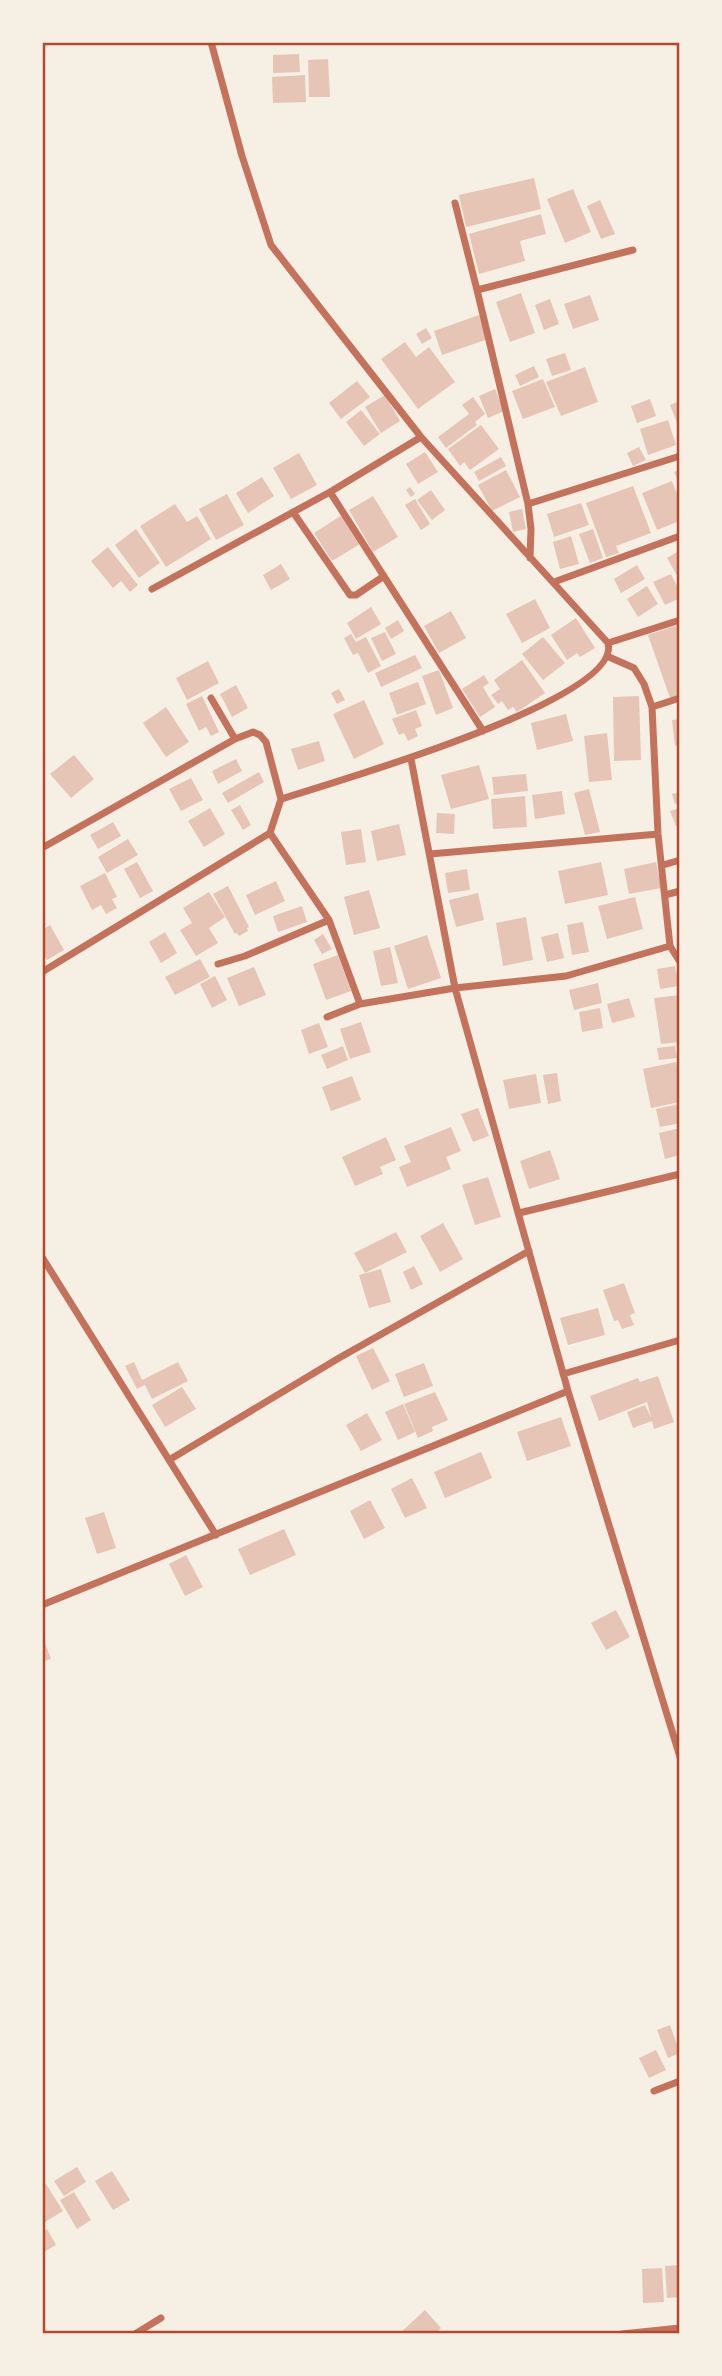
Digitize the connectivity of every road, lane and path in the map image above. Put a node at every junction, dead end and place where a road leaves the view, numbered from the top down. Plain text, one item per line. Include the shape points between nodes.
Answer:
1 (211, 42) edge
2 (455, 203) dead end
3 (633, 250) dead end
4 (477, 290) junction
5 (421, 437) junction
6 (680, 456) edge
7 (330, 492) junction
8 (528, 504) junction
9 (293, 512) junction
10 (680, 536) edge
11 (530, 558) junction
12 (384, 576) junction
13 (554, 582) junction
14 (152, 589) dead end
15 (680, 620) edge
16 (608, 643) junction
17 (609, 657) junction
18 (211, 698) dead end
19 (680, 698) edge
20 (652, 707) junction
21 (483, 731) junction
22 (235, 739) junction
23 (411, 758) junction
24 (281, 799) junction
25 (270, 833) junction
26 (658, 834) junction
27 (42, 848) edge
28 (430, 854) junction
29 (680, 860) edge
30 (663, 865) junction
31 (680, 891) edge
32 (665, 895) junction
33 (329, 920) junction
34 (670, 946) junction
35 (680, 962) edge
36 (218, 964) dead end
37 (42, 972) edge
38 (455, 988) junction
39 (360, 1004) junction
40 (327, 1017) dead end
41 (680, 1174) edge
42 (519, 1213) junction
43 (529, 1251) junction
44 (42, 1257) edge
45 (680, 1339) edge
46 (563, 1374) junction
47 (568, 1391) junction
48 (169, 1460) junction
49 (216, 1535) junction
50 (42, 1605) edge
51 (680, 1757) edge
52 (680, 2081) edge
53 (654, 2091) dead end
54 (161, 2318) dead end
55 (680, 2328) edge
56 (135, 2334) edge
57 (622, 2334) edge

1 - 5 street via 271,245
2 - 4 street
3 - 4 street
4 - 8 street
5 - 7 street
5 - 11 street
6 - 8 street
7 - 9 street
7 - 12 street
8 - 11 street
9 - 12 street via 350,595
9 - 14 street
10 - 13 street
11 - 13 street
12 - 21 street
13 - 16 street
15 - 16 street
16 - 17 street
17 - 20 street via 634,667
17 - 21 street via 570,690
18 - 22 street
19 - 20 street
20 - 26 street
21 - 23 street
22 - 24 street via 253,732 266,742
22 - 27 street
23 - 24 street
23 - 28 street
24 - 25 street
25 - 33 street
25 - 37 street
26 - 28 street
26 - 30 street
28 - 38 street
29 - 30 street
30 - 32 street
31 - 32 street
32 - 34 street
33 - 36 street
33 - 39 street
34 - 35 street
34 - 38 street via 566,976
38 - 39 street
38 - 42 street
39 - 40 street
41 - 42 street
42 - 43 street
43 - 46 street
43 - 48 street
44 - 48 street
45 - 46 street
46 - 47 street
47 - 49 street
47 - 51 street
48 - 49 street
49 - 50 street
52 - 53 street
54 - 56 street
55 - 57 street

